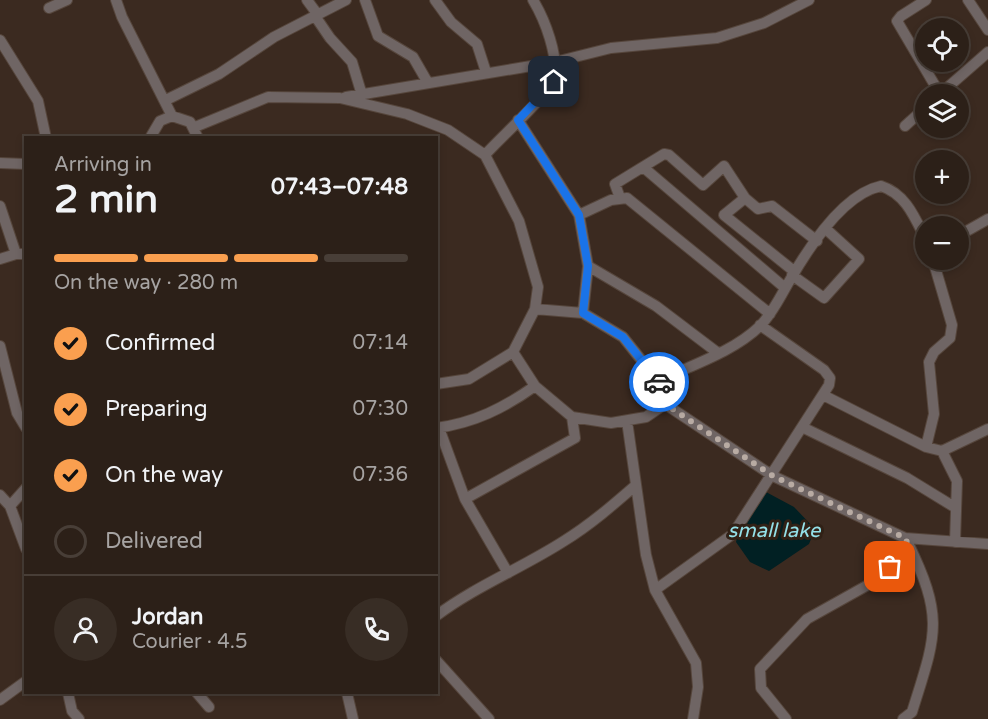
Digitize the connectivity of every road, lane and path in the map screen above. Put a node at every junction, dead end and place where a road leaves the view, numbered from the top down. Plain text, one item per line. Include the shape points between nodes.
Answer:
1 (67, 0) edge
2 (116, 0) edge
3 (307, 0) edge
4 (346, 0) edge
5 (365, 0) edge
6 (435, 0) edge
7 (533, 0) edge
8 (809, 0) edge
9 (926, 0) edge
10 (968, 0) edge
11 (49, 8) dead end
12 (316, 16) junction
13 (988, 30) edge
14 (0, 40) edge
15 (988, 52) edge
16 (555, 62) junction
17 (486, 72) junction
18 (428, 83) junction
19 (934, 84) edge
20 (951, 84) edge
21 (362, 95) junction
22 (340, 98) junction
23 (166, 100) junction
24 (172, 116) junction
25 (915, 117) edge
26 (518, 120) junction
27 (905, 126) dead end
28 (195, 127) junction
29 (46, 136) edge
30 (151, 136) edge
31 (197, 136) edge
32 (485, 155) junction
33 (0, 162) edge
34 (24, 164) edge
35 (643, 166) junction
36 (620, 198) junction
37 (745, 198) junction
38 (0, 206) edge
39 (579, 215) junction
40 (988, 219) edge
41 (915, 220) edge
42 (826, 228) junction
43 (969, 230) edge
44 (817, 241) junction
45 (21, 254) edge
46 (0, 259) edge
47 (588, 266) junction
48 (936, 270) edge
49 (794, 274) junction
50 (785, 288) junction
51 (535, 309) junction
52 (583, 313) junction
53 (770, 314) junction
54 (760, 325) junction
55 (0, 346) edge
56 (513, 352) junction
57 (718, 353) junction
58 (658, 381) junction
59 (438, 384) edge
60 (535, 386) junction
61 (824, 396) junction
62 (665, 404) junction
63 (572, 417) junction
64 (627, 421) junction
65 (24, 425) edge
66 (802, 427) junction
67 (438, 428) edge
68 (988, 429) edge
69 (926, 447) junction
70 (942, 451) junction
71 (773, 476) junction
72 (636, 484) junction
73 (24, 490) edge
74 (0, 495) edge
75 (465, 499) junction
76 (10, 506) junction
77 (956, 508) junction
78 (907, 542) junction
79 (955, 542) junction
80 (24, 544) edge
81 (988, 544) edge
82 (508, 573) junction
83 (656, 590) junction
84 (438, 614) edge
85 (438, 662) edge
86 (24, 682) edge
87 (68, 694) edge
88 (198, 694) edge
89 (346, 694) edge
90 (0, 700) edge
91 (209, 707) dead end
92 (909, 717) edge
93 (79, 719) edge
94 (353, 719) edge
95 (489, 719) edge
96 (693, 719) edge
97 (786, 719) edge

1 - 11 street
2 - 23 street
3 - 12 street
4 - 12 street
5 - 18 street via 378,36 413,57
6 - 17 street via 451,22 477,44
7 - 16 street
8 - 16 street via 764,23 717,38 611,48
9 - 19 street via 897,21
10 - 13 street
12 - 21 street via 352,62
12 - 23 street via 274,37 219,74
14 - 29 street via 38,101
15 - 20 street
16 - 17 street
16 - 26 street via 554,82
17 - 18 street
18 - 21 street
21 - 22 street
22 - 28 street via 268,97
22 - 32 street via 407,114 448,130
23 - 24 street
24 - 28 street via 185,118
24 - 30 street via 159,121
25 - 27 street
26 - 32 street
26 - 39 street
28 - 31 street
32 - 51 street via 519,221 538,287
33 - 34 street
35 - 36 street via 615,184
35 - 37 street via 669,154 703,185 724,166
35 - 50 street
36 - 39 street
36 - 53 street via 635,202 676,240
37 - 44 street via 758,210 772,206
37 - 49 street via 724,215
38 - 45 street
39 - 47 street
40 - 43 street
41 - 42 street via 898,195 881,186 859,194
42 - 44 street
42 - 49 street via 859,259 824,298
44 - 49 street
45 - 46 street
47 - 52 street
47 - 57 street via 656,306
48 - 69 street via 952,325 950,338 929,362 933,414
49 - 50 street
50 - 53 street
51 - 52 street
51 - 56 street
52 - 58 street via 623,337
53 - 54 street
54 - 57 street
54 - 61 street via 828,374 830,382
55 - 65 street via 17,413
56 - 59 street via 470,379
56 - 60 street
57 - 58 street
58 - 62 street
60 - 63 street
60 - 67 street via 498,410 465,424
61 - 66 street
61 - 69 street
62 - 64 street via 646,417
62 - 71 street
63 - 64 street via 611,423
63 - 75 street via 575,438
64 - 72 street
66 - 71 street
66 - 77 street via 907,478
67 - 75 street
68 - 70 street
69 - 70 street
70 - 77 street via 957,481
71 - 78 street
71 - 83 street via 733,534
72 - 82 street via 592,522
72 - 83 street via 646,555
73 - 76 street
74 - 76 street
75 - 82 street
76 - 80 street
77 - 79 street
78 - 79 street
78 - 92 street via 925,579 934,621 931,650
78 - 97 street via 875,581 807,619 760,669 761,688
79 - 81 street
82 - 84 street
83 - 96 street via 696,663 698,687
85 - 95 street
86 - 90 street
87 - 93 street via 72,711
88 - 91 street
89 - 94 street

